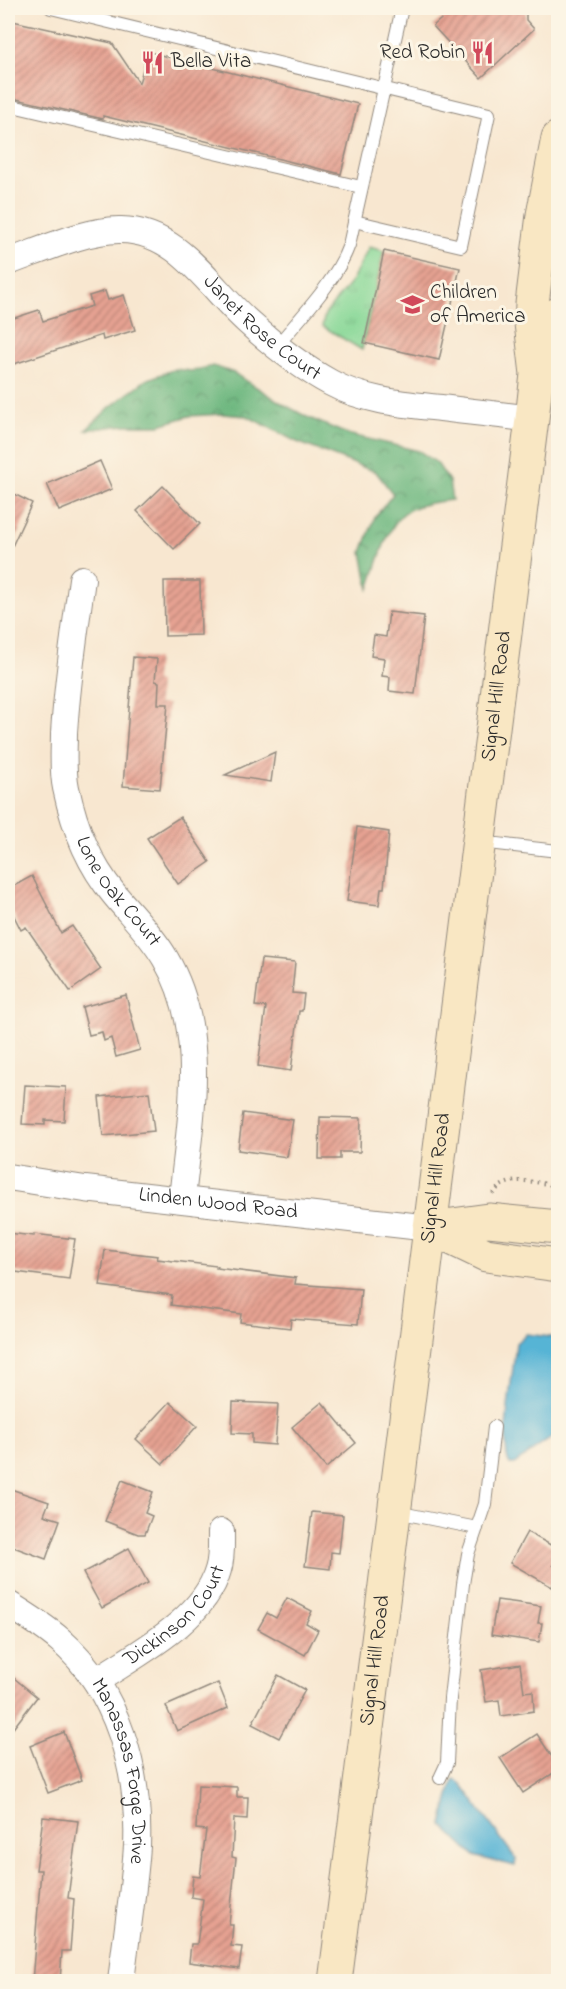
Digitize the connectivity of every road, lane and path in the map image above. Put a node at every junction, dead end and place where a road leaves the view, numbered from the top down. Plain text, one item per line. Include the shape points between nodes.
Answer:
1 (51, 8) edge
2 (402, 8) edge
3 (383, 88) junction
4 (8, 105) edge
5 (558, 138) edge
6 (362, 187) junction
7 (354, 221) junction
8 (8, 262) edge
9 (558, 314) edge
10 (277, 346) junction
11 (548, 377) edge
12 (532, 418) junction
13 (82, 579) dead end
14 (480, 842) junction
15 (558, 851) edge
16 (8, 1177) edge
17 (558, 1186) edge
18 (491, 1197) dead end
19 (182, 1199) junction
20 (558, 1227) edge
21 (430, 1228) junction
22 (558, 1265) edge
23 (494, 1427) dead end
24 (394, 1511) junction
25 (477, 1528) junction
26 (221, 1532) dead end
27 (8, 1604) edge
28 (96, 1681) junction
29 (440, 1778) dead end
30 (121, 1982) edge
31 (335, 1982) edge

1 - 3 lane
2 - 3 lane
3 - 6 lane
3 - 7 lane via 489,114 461,246
4 - 6 lane
5 - 11 main road, Signal Hill Road via 543,215 531,323
6 - 7 lane
7 - 10 lane via 336,273
8 - 10 street, Janet Rose Court via 88,234 121,230 141,233 165,242 189,261
9 - 11 main road, Signal Hill Road
10 - 12 street, Janet Rose Court via 308,370 357,393 401,403
11 - 12 main road, Signal Hill Road
12 - 14 main road, Signal Hill Road
13 - 19 street, Lone Oak Court via 66,704 65,786 86,850 103,879 165,959 184,1006 192,1042 194,1079
14 - 15 lane
14 - 21 main road, Signal Hill Road
16 - 19 street, Linden Wood Road
17 - 18 path via 509,1182
19 - 21 street, Linden Wood Road
20 - 21 main road via 489,1220
21 - 22 main road via 486,1255
21 - 24 main road, Signal Hill Road
23 - 25 lane via 485,1504
24 - 25 lane
24 - 31 main road, Signal Hill Road
25 - 29 lane via 463,1584 447,1762
26 - 28 street, Dickinson Court via 218,1569 211,1587 196,1606 174,1628
27 - 28 street, Manassas Forge Drive via 62,1641
28 - 30 street, Manassas Forge Drive via 121,1731 136,1813

